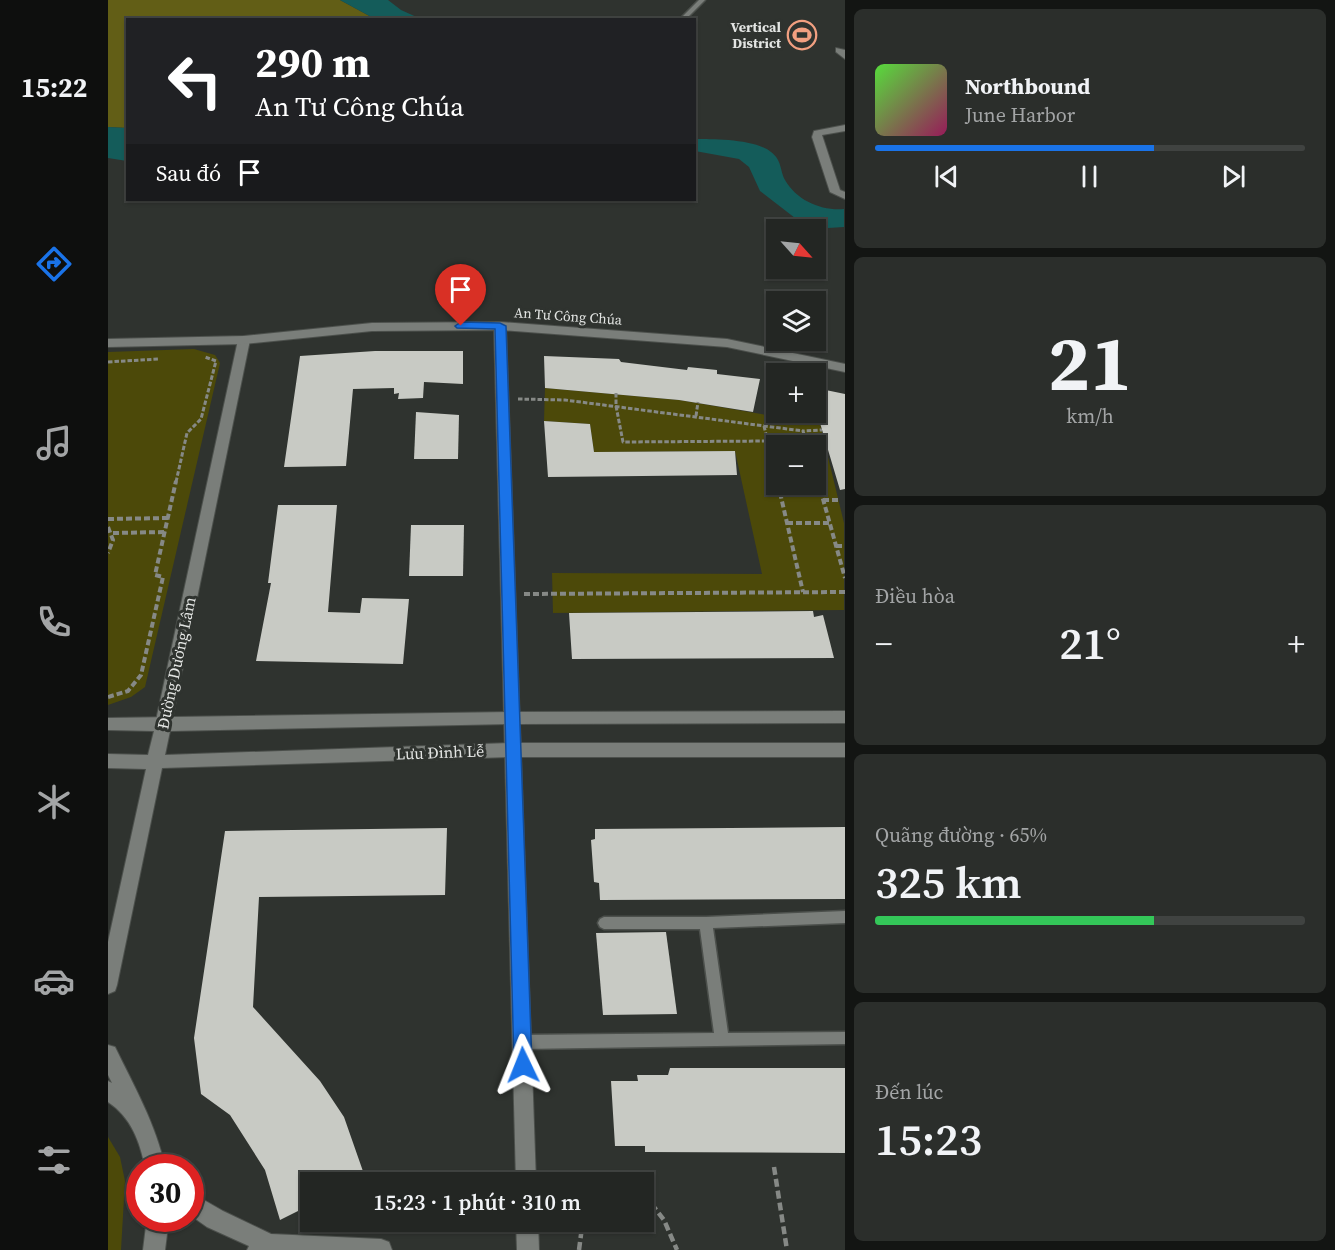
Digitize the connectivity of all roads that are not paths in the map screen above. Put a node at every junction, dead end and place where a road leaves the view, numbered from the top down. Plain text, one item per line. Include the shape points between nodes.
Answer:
1 (702, 0) edge
2 (684, 18) dead end
3 (844, 128) edge
4 (844, 196) edge
5 (500, 326) junction
6 (244, 340) junction
7 (108, 343) edge
8 (844, 368) edge
9 (844, 717) edge
10 (513, 718) junction
11 (108, 724) edge
12 (163, 725) junction
13 (513, 750) junction
14 (844, 750) edge
15 (108, 761) edge
16 (153, 762) junction
17 (844, 917) edge
18 (706, 922) junction
19 (604, 923) dead end
20 (108, 985) edge
21 (844, 1038) edge
22 (722, 1040) junction
23 (522, 1042) junction
24 (108, 1054) edge
25 (108, 1090) edge
26 (137, 1118) junction
27 (151, 1154) edge
28 (526, 1172) edge
29 (204, 1212) edge
30 (156, 1232) edge
31 (527, 1232) edge
32 (264, 1248) edge
33 (154, 1250) edge
34 (381, 1250) edge
35 (528, 1250) edge

1 - 2 lane
3 - 4 street via 817,132 835,192
5 - 6 street, An Tư Công Chúa via 372,327
5 - 8 street, An Tư Công Chúa via 727,343
5 - 10 street
6 - 7 street, An Tư Công Chúa
6 - 12 street, Đường Dương Lâm
9 - 10 street, Lưu Đình Lễ
10 - 12 street, Lưu Đình Lễ
10 - 13 street
11 - 12 street, Lưu Đình Lễ
12 - 16 street, Đường Dương Lâm
13 - 14 street, Lưu Đình Lễ
13 - 16 street, Lưu Đình Lễ
13 - 23 street
15 - 16 street, Lưu Đình Lễ
16 - 20 street, Đường Dương Lâm
17 - 18 lane
18 - 19 lane
18 - 22 lane
21 - 22 lane
22 - 23 lane
23 - 28 street
24 - 26 street
25 - 26 street via 125,1100
26 - 27 street
29 - 32 street
30 - 33 street
31 - 35 street
32 - 34 street

